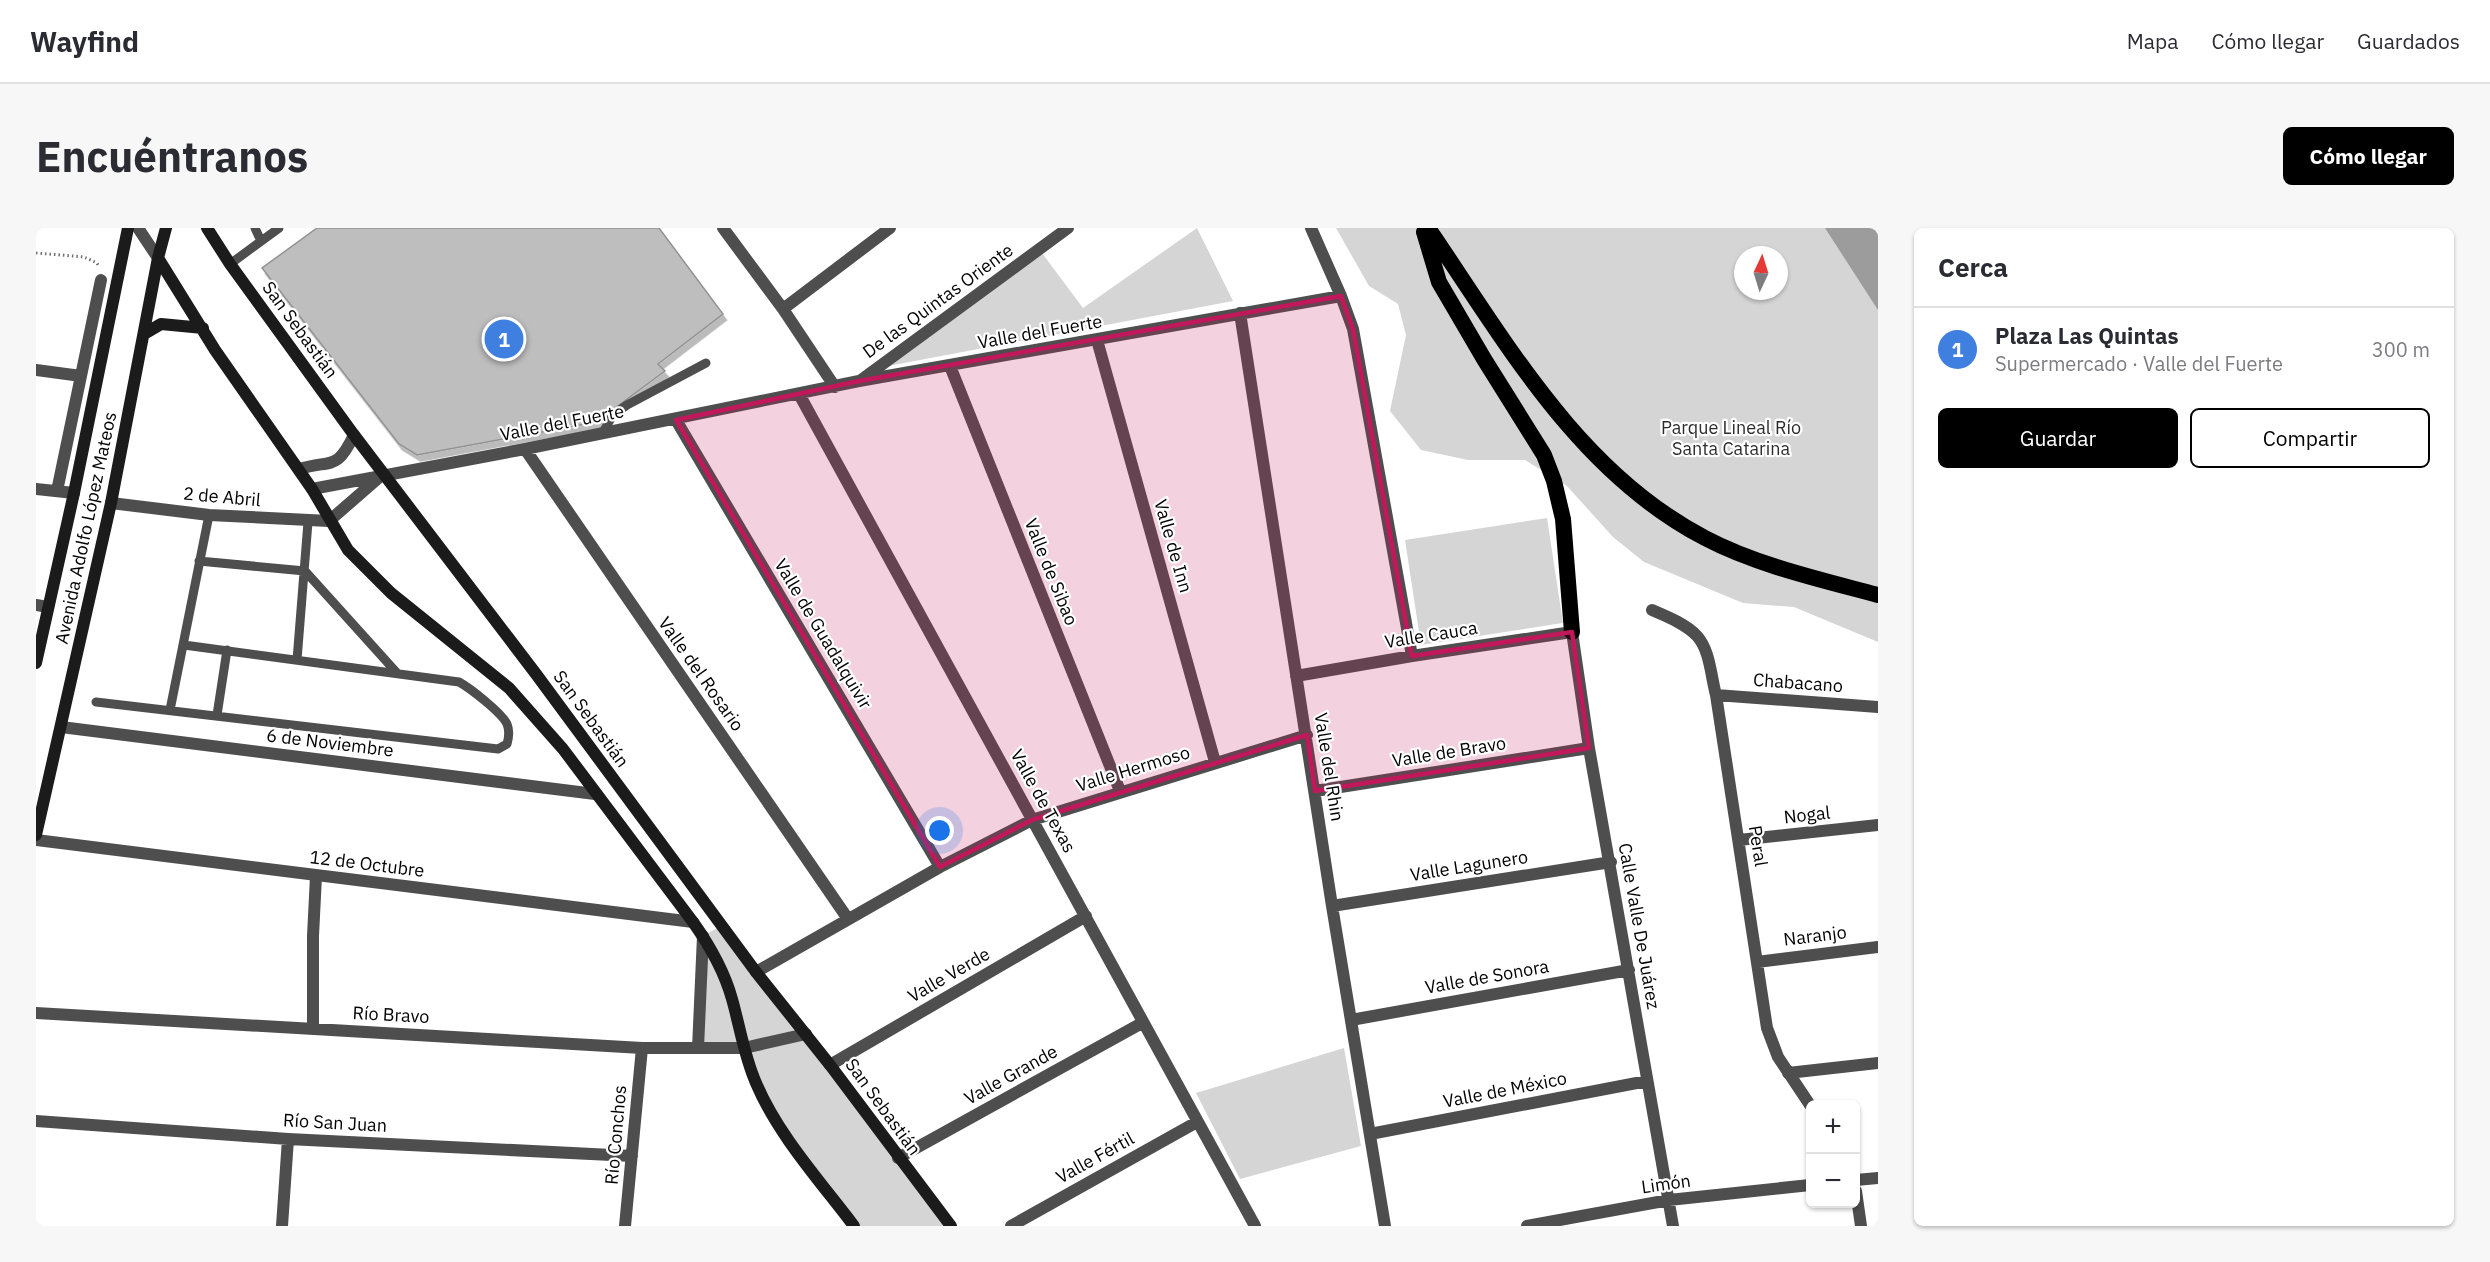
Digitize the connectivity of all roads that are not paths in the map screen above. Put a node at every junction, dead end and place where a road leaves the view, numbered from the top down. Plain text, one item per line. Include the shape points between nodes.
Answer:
1 (128, 228) edge
2 (138, 228) edge
3 (159, 228) edge
4 (166, 228) edge
5 (207, 228) edge
6 (255, 228) edge
7 (279, 228) edge
8 (723, 228) edge
9 (890, 228) edge
10 (1068, 228) edge
11 (1311, 228) edge
12 (1422, 228) edge
13 (1428, 228) edge
14 (261, 241) junction
15 (158, 258) junction
16 (230, 264) junction
17 (101, 280) road end
18 (1341, 296) junction
19 (783, 309) junction
20 (1240, 313) junction
21 (202, 328) junction
22 (144, 334) junction
23 (1096, 340) junction
24 (706, 363) dead end
25 (950, 366) junction
26 (36, 370) edge
27 (81, 376) junction
28 (859, 381) junction
29 (835, 387) junction
30 (799, 394) junction
31 (676, 420) junction
32 (602, 434) junction
33 (354, 435) junction
34 (525, 449) junction
35 (299, 469) junction
36 (384, 474) junction
37 (36, 489) edge
38 (312, 489) junction
39 (57, 491) junction
40 (74, 493) junction
41 (111, 503) junction
42 (209, 515) junction
43 (329, 521) junction
44 (308, 522) junction
45 (200, 561) junction
46 (305, 571) junction
47 (1878, 595) edge
48 (42, 606) edge
49 (1652, 610) dead end
50 (1572, 632) junction
51 (184, 645) junction
52 (226, 651) junction
53 (1412, 656) junction
54 (297, 660) junction
55 (36, 663) edge
56 (397, 672) junction
57 (1296, 676) junction
58 (1716, 695) junction
59 (96, 702) dead end
60 (1878, 707) edge
61 (170, 710) junction
62 (217, 715) junction
63 (61, 727) junction
64 (1306, 735) junction
65 (1589, 748) junction
66 (1215, 762) junction
67 (1120, 791) junction
68 (1315, 791) junction
69 (595, 794) junction
70 (1032, 820) junction
71 (1878, 825) edge
72 (36, 835) edge
73 (36, 840) edge
74 (1739, 840) junction
75 (1611, 862) junction
76 (940, 867) junction
77 (316, 876) junction
78 (1332, 906) junction
79 (1086, 916) junction
80 (848, 919) junction
81 (693, 922) junction
82 (703, 936) junction
83 (1878, 947) edge
84 (1757, 962) junction
85 (1629, 969) junction
86 (756, 972) junction
87 (36, 1013) edge
88 (1351, 1020) junction
89 (1142, 1023) junction
90 (313, 1029) junction
91 (806, 1034) junction
92 (642, 1048) junction
93 (698, 1048) junction
94 (744, 1048) junction
95 (1878, 1063) edge
96 (830, 1065) junction
97 (1788, 1073) junction
98 (1647, 1081) junction
99 (1807, 1100) edge
100 (36, 1121) edge
101 (1197, 1122) junction
102 (1370, 1134) junction
103 (288, 1139) junction
104 (632, 1156) junction
105 (898, 1158) junction
106 (1878, 1178) edge
107 (1860, 1180) edge
108 (1806, 1185) edge
109 (1669, 1200) junction
110 (1858, 1208) edge
111 (1251, 1225) edge
112 (282, 1226) edge
113 (626, 1226) edge
114 (854, 1226) edge
115 (951, 1226) edge
116 (1011, 1226) edge
117 (1385, 1226) edge
118 (1527, 1226) edge
119 (1673, 1226) edge
120 (1861, 1226) edge

1 - 40 main road, Avenida Adolfo López Mateos
2 - 15 street
3 - 15 main road
4 - 15 main road, Avenida Adolfo López Mateos
5 - 16 main road, San Sebastián
6 - 14 lane
7 - 14 lane
8 - 19 street
9 - 19 street
10 - 28 street, De las Quintas Oriente
11 - 18 street
12 - 50 highway via 1439,282 1544,455 1554,481 1563,519
13 - 47 highway via 1536,387 1571,431 1637,494 1706,539 1817,579
14 - 16 lane
15 - 21 main road
15 - 22 main road, Avenida Adolfo López Mateos
16 - 33 main road, San Sebastián
17 - 27 street
18 - 20 street, Valle del Fuerte
18 - 53 street via 1353,329
19 - 29 street
20 - 23 street, Valle del Fuerte
20 - 57 street, Valle del Rhin
21 - 22 main road via 161,324
21 - 35 main road
22 - 41 main road, Avenida Adolfo López Mateos
23 - 25 street, Valle del Fuerte
23 - 66 street, Valle de Inn
24 - 32 lane via 627,405 613,415
25 - 28 street, Valle del Fuerte
25 - 67 street, Valle de Sibao
26 - 27 street
27 - 39 street
28 - 29 street, Valle del Fuerte
29 - 30 street, Valle del Fuerte
30 - 31 street, Valle del Fuerte
30 - 70 street, Valle de Texas
31 - 32 street, Valle del Fuerte
31 - 76 street, Valle de Guadalquivir
32 - 34 street, Valle del Fuerte
33 - 35 street via 340,459
33 - 36 main road, San Sebastián
34 - 36 street, Valle del Fuerte
34 - 80 street, Valle del Rosario
35 - 38 main road
36 - 38 street, Valle del Fuerte
36 - 43 street
36 - 86 main road, San Sebastián
37 - 39 street
38 - 43 main road
39 - 40 street
40 - 48 main road, Avenida Adolfo López Mateos
41 - 42 street, 2 de Abril
41 - 63 main road, Avenida Adolfo López Mateos
42 - 44 street, 2 de Abril
42 - 45 lane
43 - 44 street, 2 de Abril
43 - 69 main road via 367,572 509,688 563,749
44 - 46 lane
45 - 46 lane
45 - 51 lane
46 - 54 lane
46 - 56 lane
48 - 55 main road, Avenida Adolfo López Mateos
49 - 58 street, Peral via 1697,637 1706,654
50 - 53 street, Valle Cauca
50 - 65 street, Calle Valle De Juárez
51 - 52 lane
51 - 61 lane
52 - 54 lane
52 - 62 lane
53 - 57 street, Valle Cauca
54 - 56 lane
56 - 62 lane via 459,682 471,688 507,723 507,744 498,748
57 - 64 street, Valle del Rhin
58 - 60 street, Chabacano
58 - 74 street, Peral
59 - 61 lane
61 - 62 lane
63 - 69 street, 6 de Noviembre
63 - 72 main road, Avenida Adolfo López Mateos
64 - 66 street, Valle Hermoso
64 - 68 street, Valle del Rhin
65 - 68 street, Valle de Bravo
65 - 75 street, Calle Valle De Juárez
66 - 67 street, Valle Hermoso
67 - 70 street, Valle Hermoso
68 - 78 street, Valle del Rhin
69 - 81 main road
70 - 76 street, Valle Hermoso
70 - 79 street, Valle de Texas
71 - 74 street, Nogal
73 - 77 street, 12 de Octubre
74 - 84 street, Peral
75 - 78 street, Valle Lagunero
75 - 85 street, Calle Valle De Juárez
76 - 80 street, Valle Hermoso
77 - 81 street, 12 de Octubre
77 - 90 street
78 - 88 street, Valle del Rhin
79 - 89 street, Valle de Texas
79 - 96 street, Valle Verde
80 - 86 street, Valle Hermoso
81 - 82 main road
82 - 93 street
82 - 94 main road via 726,979
83 - 84 street, Naranjo
84 - 97 street, Peral via 1767,1028
85 - 88 street, Valle de Sonora
85 - 98 street, Calle Valle De Juárez
86 - 91 main road, San Sebastián
87 - 90 street, Río Bravo
88 - 102 street, Valle del Rhin
89 - 101 street, Valle de Texas
89 - 105 street, Valle Grande
90 - 92 street, Río Bravo
91 - 94 street, Río Bravo
91 - 96 main road, San Sebastián
92 - 93 street, Río Bravo
92 - 104 street, Río Conchos
93 - 94 street, Río Bravo
94 - 114 main road via 754,1079 771,1111
95 - 97 street
96 - 105 main road, San Sebastián
97 - 99 street, Peral
98 - 102 street, Valle de México
98 - 109 street, Calle Valle De Juárez
100 - 103 street, Río San Juan
101 - 111 street, Valle de Texas
101 - 116 street, Valle Fértil
102 - 117 street, Valle del Rhin
103 - 104 street, Río San Juan
103 - 112 street
104 - 113 street, Río Conchos
105 - 115 main road, San Sebastián
106 - 107 street
108 - 109 street, Limón
109 - 118 street, Limón
109 - 119 street, Calle Valle De Juárez
110 - 120 street

